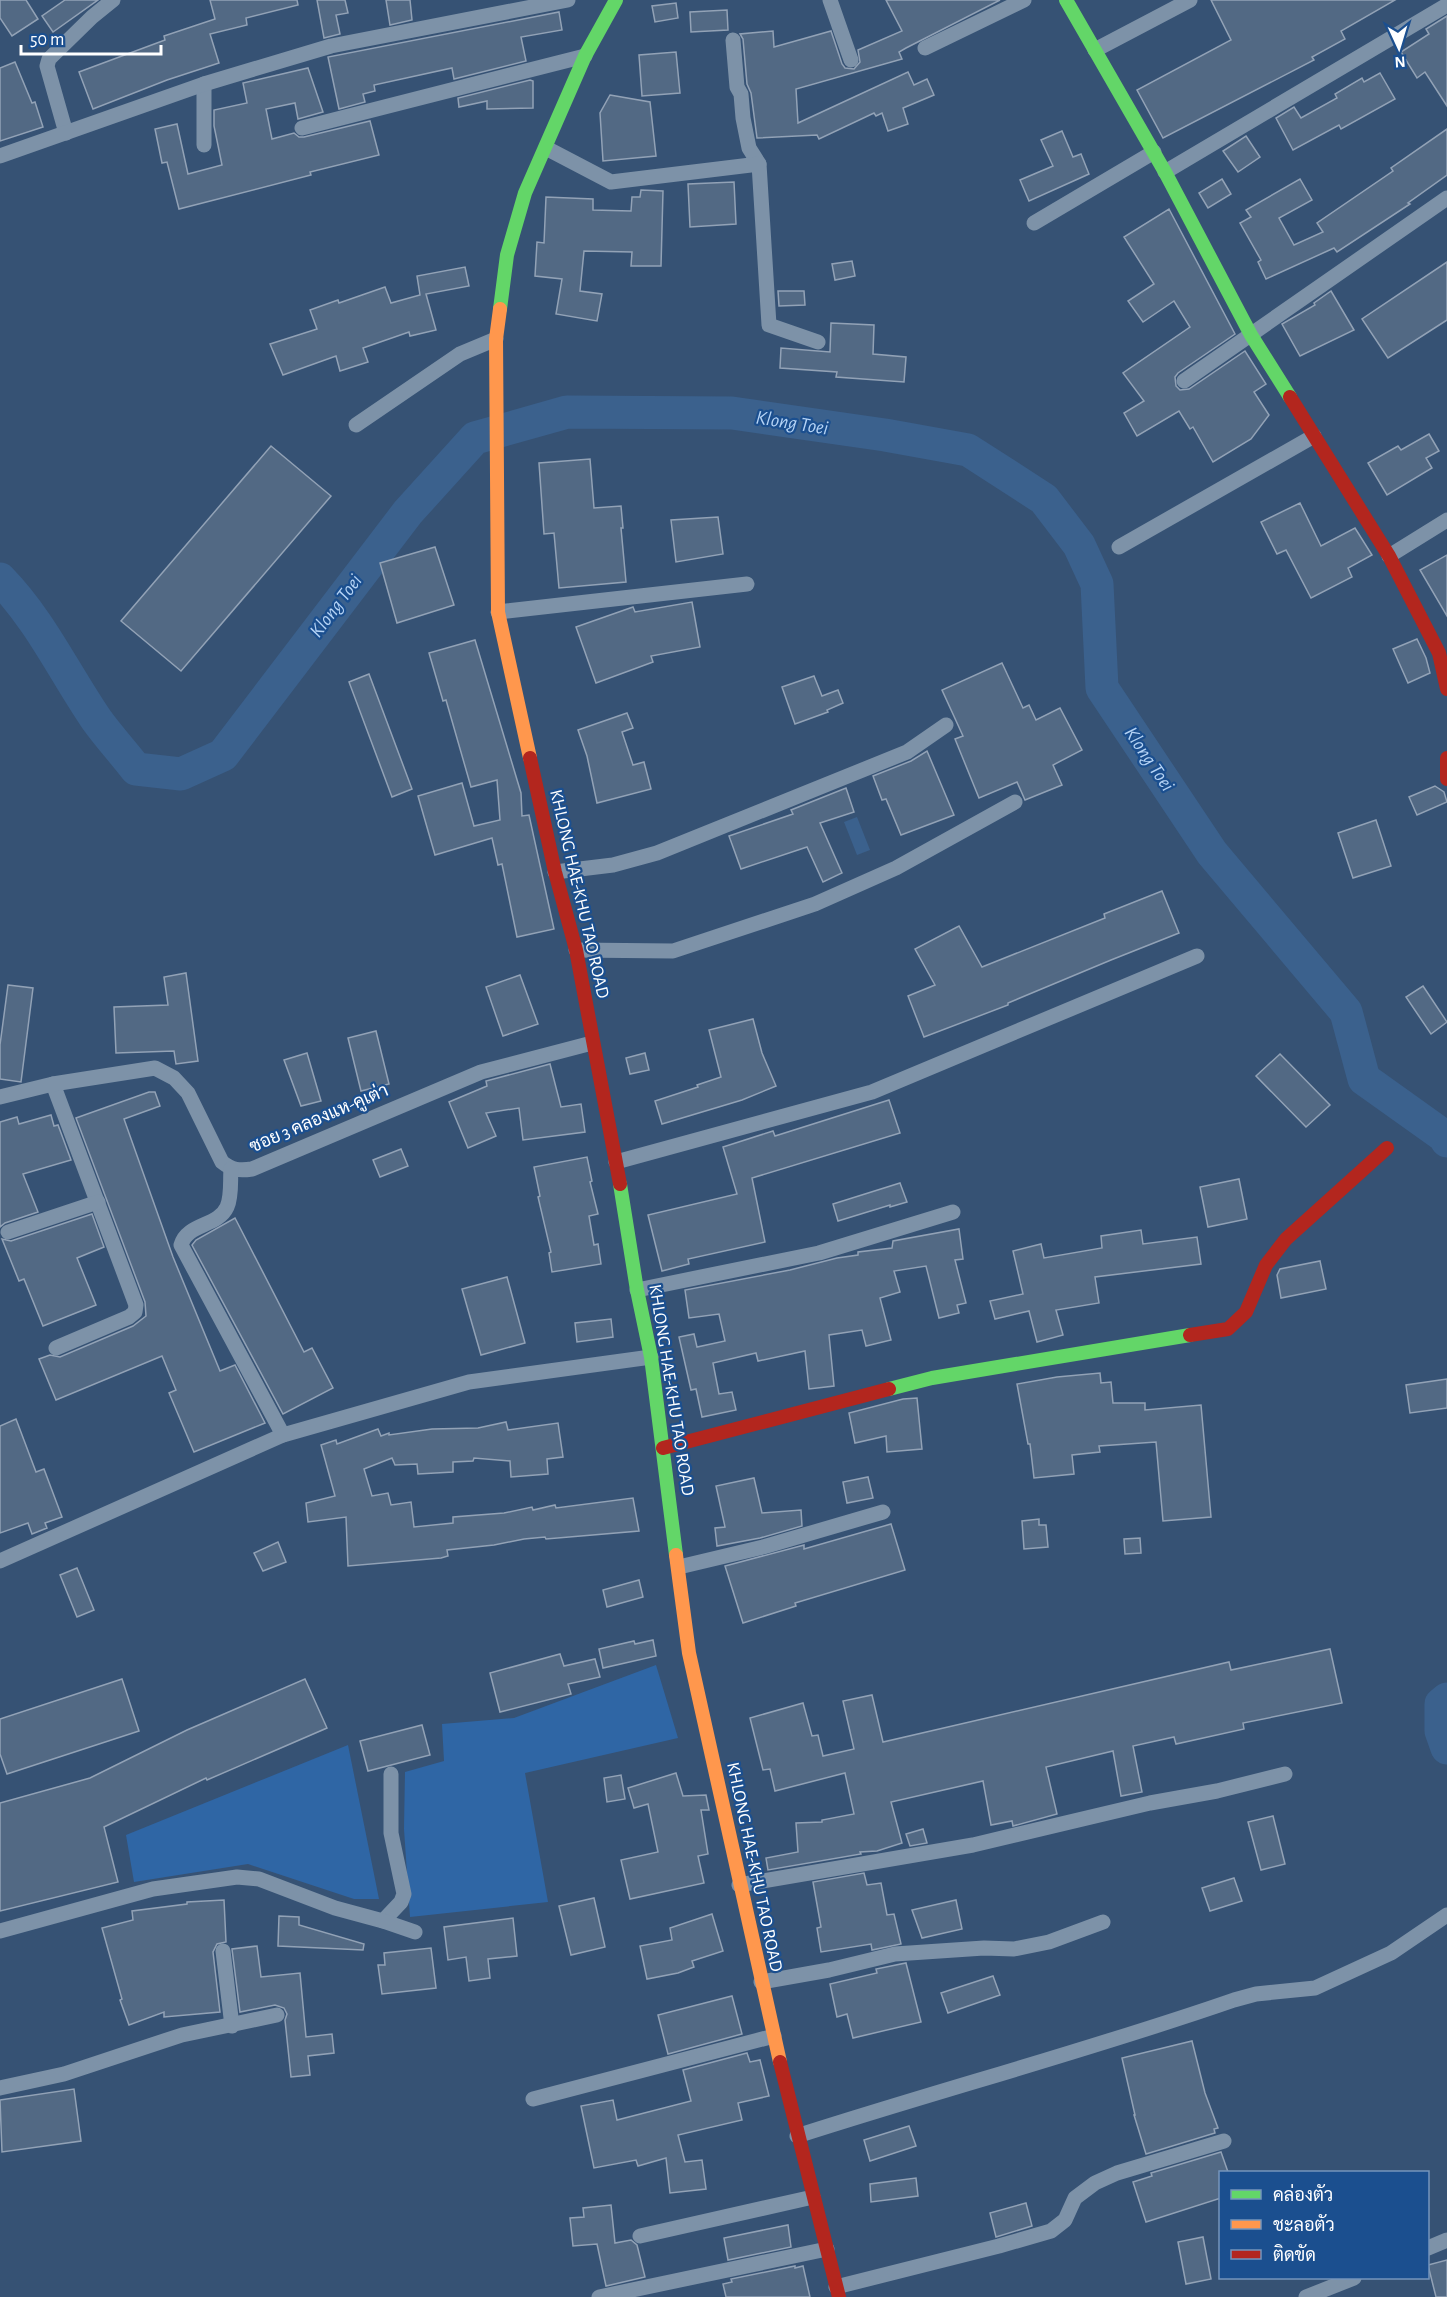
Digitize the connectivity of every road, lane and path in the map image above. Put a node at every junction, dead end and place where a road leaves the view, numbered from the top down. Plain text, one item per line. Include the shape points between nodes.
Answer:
1 (113, 0) edge
2 (568, 0) edge
3 (616, 0) edge
4 (830, 0) edge
5 (1024, 0) edge
6 (1066, 0) edge
7 (1190, 0) edge
8 (1447, 5) edge
9 (733, 40) dead end
10 (926, 48) dead end
11 (1095, 50) junction
12 (585, 56) junction
13 (850, 60) dead end
14 (204, 84) junction
15 (302, 128) dead end
16 (66, 133) junction
17 (204, 145) dead end
18 (546, 148) junction
19 (1154, 152) junction
20 (0, 156) edge
21 (759, 164) junction
22 (1165, 172) junction
23 (1447, 198) edge
24 (1034, 223) dead end
25 (1251, 336) junction
26 (496, 339) junction
27 (818, 342) dead end
28 (1184, 381) dead end
29 (356, 425) dead end
30 (1314, 436) junction
31 (1447, 520) edge
32 (1119, 547) dead end
33 (1389, 556) junction
34 (747, 584) dead end
35 (498, 612) junction
36 (1447, 689) edge
37 (946, 726) dead end
38 (1447, 758) edge
39 (1447, 773) edge
40 (1447, 779) edge
41 (1015, 802) dead end
42 (555, 872) junction
43 (576, 950) junction
44 (1197, 956) dead end
45 (592, 1043) junction
46 (53, 1084) junction
47 (0, 1097) edge
48 (1387, 1149) dead end
49 (616, 1162) junction
50 (231, 1169) junction
51 (98, 1202) junction
52 (953, 1212) dead end
53 (8, 1232) dead end
54 (638, 1290) junction
55 (56, 1348) dead end
56 (651, 1357) junction
57 (283, 1435) junction
58 (663, 1448) junction
59 (883, 1512) dead end
60 (0, 1561) edge
61 (679, 1567) junction
62 (391, 1774) dead end
63 (1285, 1774) dead end
64 (739, 1885) junction
65 (1447, 1915) edge
66 (383, 1921) junction
67 (1103, 1922) dead end
68 (0, 1931) edge
69 (415, 1932) dead end
70 (224, 1951) dead end
71 (761, 1982) junction
72 (277, 2015) dead end
73 (232, 2026) junction
74 (774, 2036) junction
75 (0, 2088) edge
76 (533, 2099) dead end
77 (797, 2136) junction
78 (1224, 2141) dead end
79 (813, 2197) junction
80 (640, 2236) dead end
81 (1447, 2240) edge
82 (1429, 2248) edge
83 (827, 2249) junction
84 (1349, 2279) edge
85 (837, 2292) edge
86 (599, 2297) edge
87 (1306, 2297) edge

1 - 16 street via 49,59 47,66
2 - 14 street via 331,46
3 - 12 street, KHLONG HAE-KHU TAO ROAD
4 - 13 street
5 - 10 street
6 - 11 street
7 - 11 street
8 - 22 street
9 - 21 street via 749,148
11 - 19 street
12 - 15 street
12 - 18 street, KHLONG HAE-KHU TAO ROAD
14 - 16 street
14 - 17 street
16 - 20 street
18 - 21 street via 610,182
18 - 26 street, KHLONG HAE-KHU TAO ROAD via 525,193 507,255
19 - 22 street
19 - 24 street
21 - 27 street via 769,325
22 - 25 street
23 - 25 street
25 - 28 street
25 - 30 street
26 - 29 street via 460,354
26 - 35 street, KHLONG HAE-KHU TAO ROAD
30 - 32 street
30 - 33 street
31 - 33 street
33 - 36 street via 1439,653
34 - 35 street
35 - 42 street, KHLONG HAE-KHU TAO ROAD
37 - 42 street via 907,752 657,853 613,865
38 - 39 street
39 - 40 street
41 - 43 street via 896,868 815,904 673,951
42 - 43 street, KHLONG HAE-KHU TAO ROAD
43 - 45 street, KHLONG HAE-KHU TAO ROAD
44 - 49 street via 872,1092
45 - 49 street, KHLONG HAE-KHU TAO ROAD
45 - 50 street, ซอย 3 คลองแห-คูเต่า via 481,1072 252,1169
46 - 47 street, ซอย 3 คลองแห-คูเต่า
46 - 50 street, ซอย 3 คลองแห-คูเต่า via 155,1068 174,1078 188,1093 222,1162
46 - 51 street
48 - 58 street via 1286,1239 1266,1265 1246,1312 1228,1329 932,1378
49 - 54 street, KHLONG HAE-KHU TAO ROAD
50 - 57 street via 226,1210 219,1218 186,1234 181,1245
51 - 53 street
51 - 55 street via 133,1295 135,1312
52 - 54 street via 819,1253
54 - 56 street, KHLONG HAE-KHU TAO ROAD
56 - 57 street via 468,1382
56 - 58 street, KHLONG HAE-KHU TAO ROAD
57 - 60 street
58 - 61 street, KHLONG HAE-KHU TAO ROAD
59 - 61 street
61 - 64 street, KHLONG HAE-KHU TAO ROAD via 690,1653
62 - 66 street via 391,1833 404,1894
63 - 64 street via 973,1845
64 - 71 street, KHLONG HAE-KHU TAO ROAD
65 - 77 street via 1391,1953 1315,1988 1234,2000
66 - 68 street via 335,1908 259,1879 237,1877 153,1889
66 - 69 street
67 - 71 street via 1048,1942 1014,1949 895,1954
70 - 73 street
71 - 74 street, KHLONG HAE-KHU TAO ROAD
72 - 73 street
73 - 75 street via 182,2035 64,2074
74 - 76 street
74 - 77 street, KHLONG HAE-KHU TAO ROAD
77 - 79 street, KHLONG HAE-KHU TAO ROAD
78 - 85 street via 1095,2183 1075,2198 1065,2220 1051,2231
79 - 80 street
79 - 83 street, KHLONG HAE-KHU TAO ROAD
81 - 82 street
83 - 85 street, KHLONG HAE-KHU TAO ROAD
83 - 86 street
84 - 87 street

